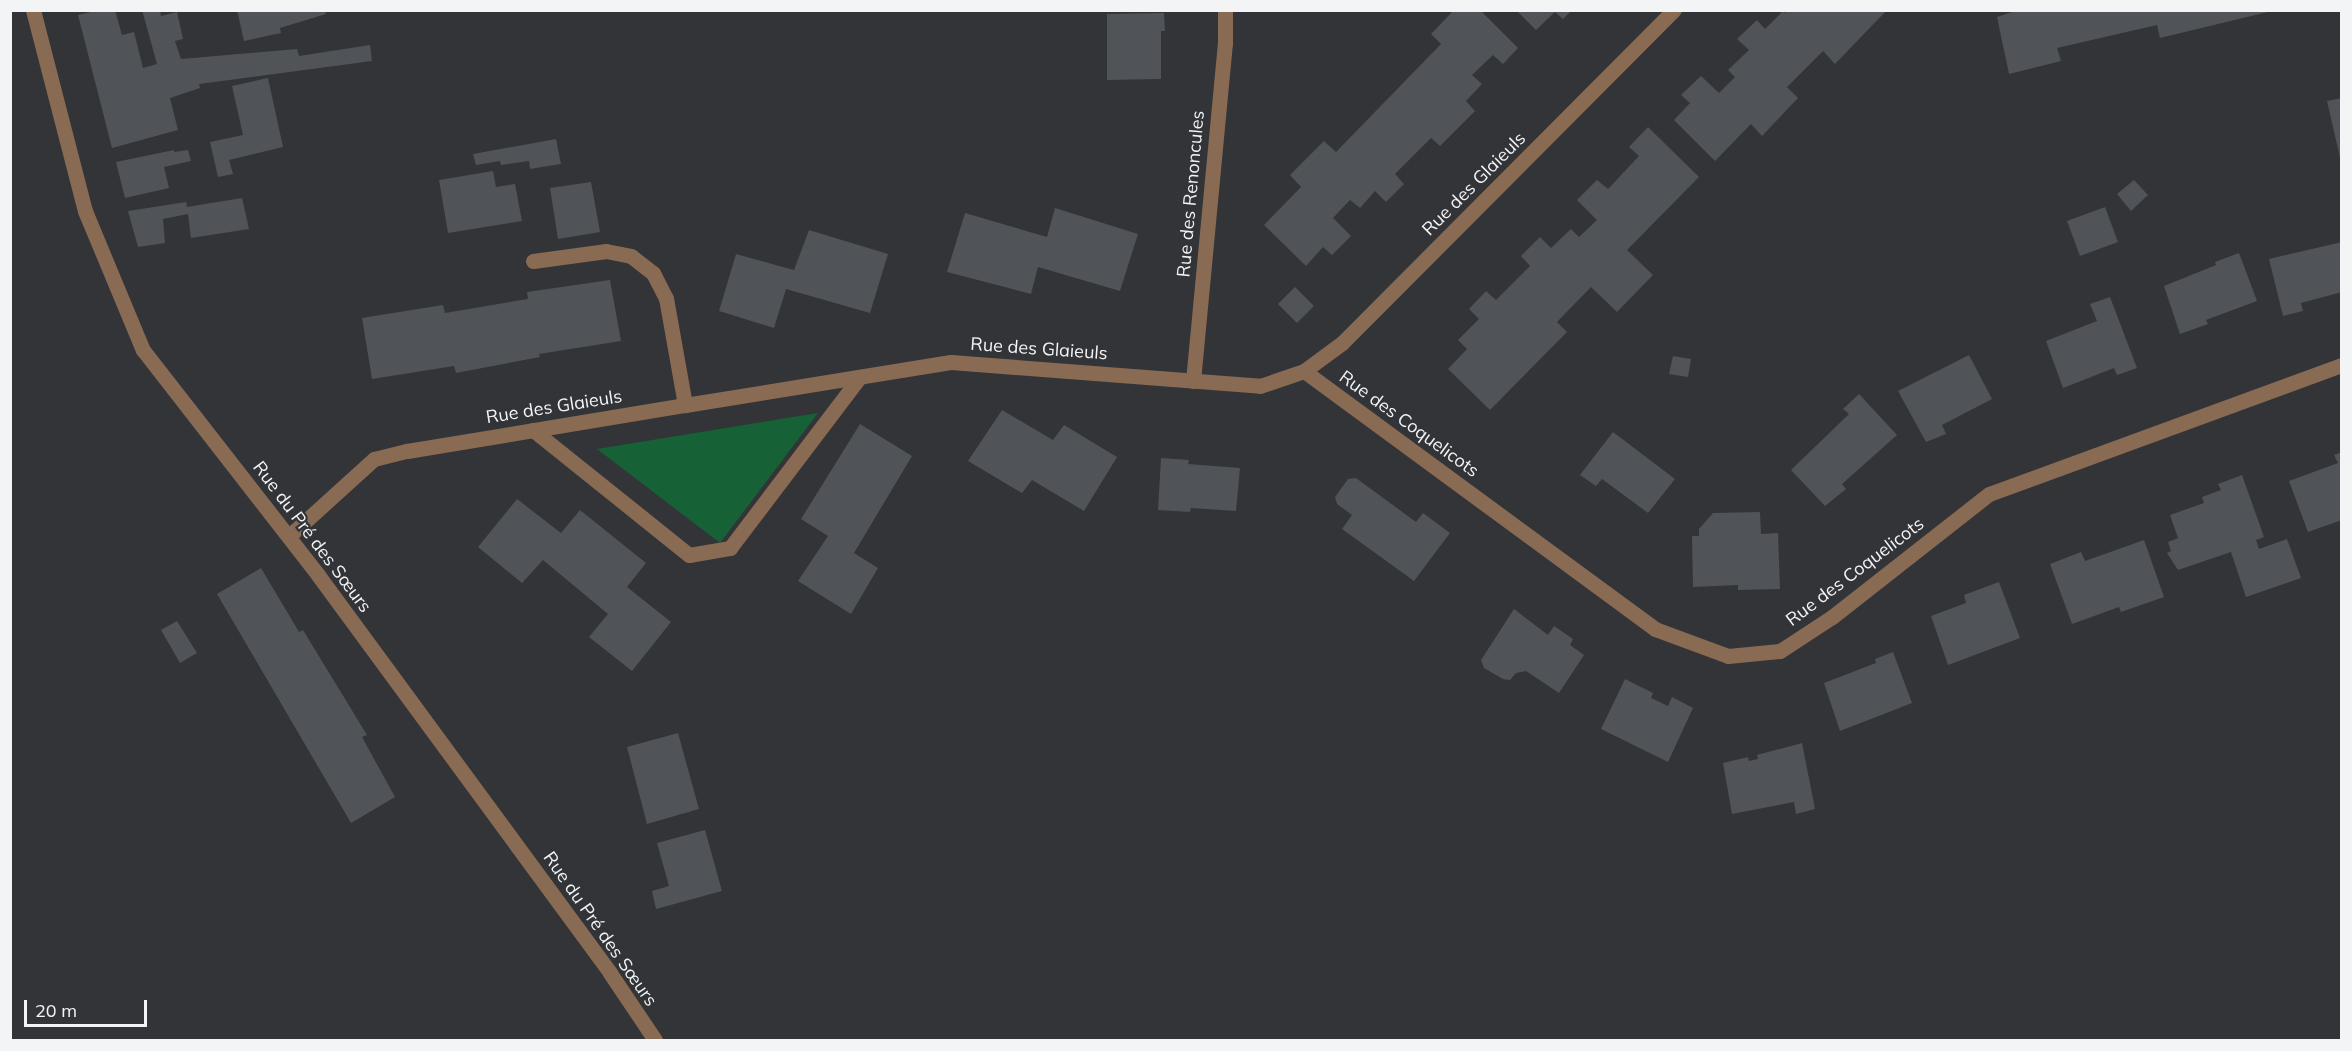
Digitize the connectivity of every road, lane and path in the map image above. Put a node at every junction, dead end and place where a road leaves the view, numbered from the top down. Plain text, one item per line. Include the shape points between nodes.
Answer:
1 (33, 10) edge
2 (1225, 10) edge
3 (1674, 10) edge
4 (533, 261) dead end
5 (2342, 365) edge
6 (1304, 371) junction
7 (860, 378) junction
8 (1193, 381) junction
9 (685, 405) junction
10 (533, 430) junction
11 (289, 536) junction
12 (655, 1041) edge

1 - 11 street, Rue du Pré des Sœurs via 84,211 143,350
2 - 8 street, Rue des Renoncules
3 - 6 street, Rue des Glaieuls via 1342,343
4 - 9 street via 606,251 631,256 653,273 666,298
5 - 6 street, Rue des Coquelicots via 1989,494 1832,617 1780,651 1728,656 1656,629
6 - 8 street, Rue des Glaieuls via 1260,386
7 - 8 street, Rue des Glaieuls via 951,362
7 - 9 street, Rue des Glaieuls
7 - 10 street via 730,548 689,555
9 - 10 street, Rue des Glaieuls
10 - 11 street, Rue des Glaieuls via 374,459
11 - 12 street, Rue du Pré des Sœurs via 596,954

